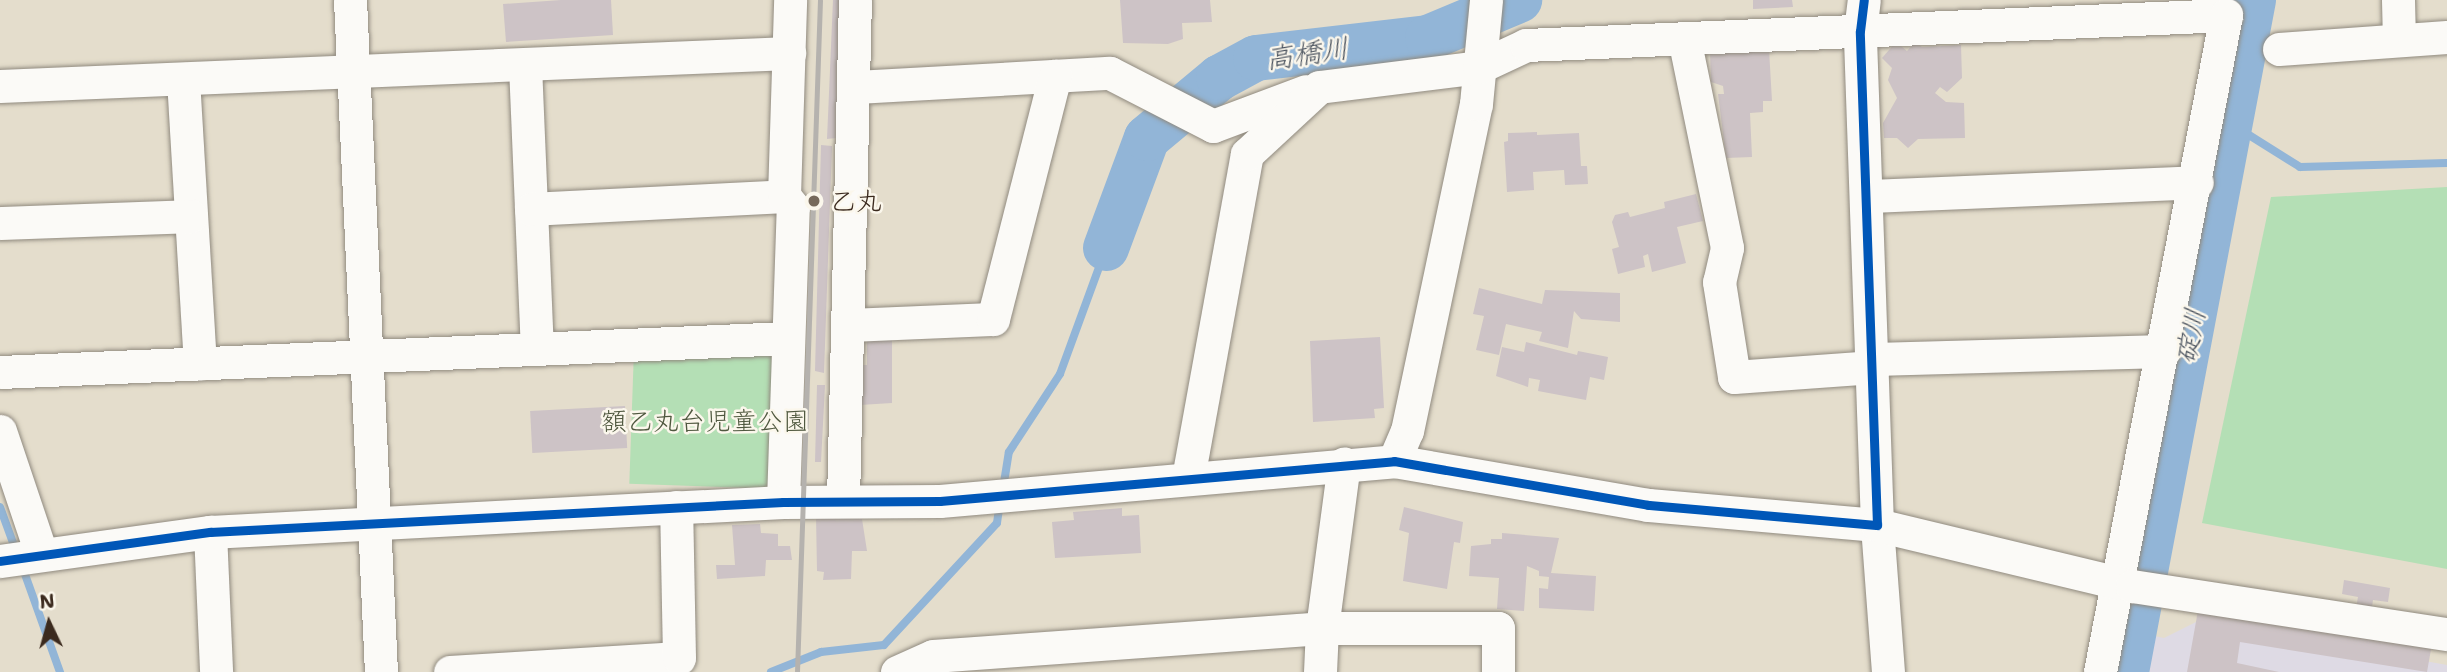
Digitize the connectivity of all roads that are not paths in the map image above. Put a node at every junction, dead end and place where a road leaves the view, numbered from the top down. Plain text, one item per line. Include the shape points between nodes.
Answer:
1 (350, 0) edge
2 (790, 0) edge
3 (856, 0) edge
4 (1486, 0) edge
5 (2398, 0) edge
6 (1862, 15) edge
7 (2447, 37) edge
8 (1684, 38) junction
9 (2399, 40) junction
10 (2279, 49) dead end
11 (789, 53) junction
12 (1481, 55) junction
13 (525, 65) junction
14 (352, 71) junction
15 (1055, 76) junction
16 (183, 79) junction
17 (0, 86) edge
18 (856, 86) junction
19 (1319, 87) junction
20 (2197, 182) junction
21 (784, 196) junction
22 (1869, 196) junction
23 (531, 209) junction
24 (191, 216) junction
25 (0, 223) edge
26 (848, 325) junction
27 (788, 338) junction
28 (537, 349) junction
29 (2164, 351) junction
30 (366, 356) junction
31 (200, 363) junction
32 (1874, 363) junction
33 (0, 372) edge
34 (0, 432) edge
35 (1394, 461) junction
36 (1344, 463) junction
37 (1188, 478) junction
38 (843, 500) junction
39 (783, 502) junction
40 (676, 506) junction
41 (372, 523) junction
42 (1877, 525) junction
43 (210, 532) junction
44 (19, 557) edge
45 (2134, 586) junction
46 (1322, 628) junction
47 (2447, 634) edge
48 (216, 672) edge
49 (381, 672) edge
50 (450, 672) edge
51 (897, 672) edge
52 (1320, 672) edge
53 (1498, 672) edge
54 (1888, 672) edge
55 (2100, 672) edge

1 - 14 street
2 - 11 street
3 - 18 street
4 - 12 street
5 - 9 street
6 - 8 street
6 - 20 street via 2226,15
6 - 22 street
7 - 9 street
8 - 12 street via 1525,46
8 - 32 street via 1727,248 1719,282 1734,377
9 - 10 street
11 - 13 street
11 - 21 street
12 - 19 street
12 - 35 street via 1476,104 1407,432
13 - 14 street
13 - 23 street
14 - 16 street
14 - 30 street
15 - 18 street
15 - 19 street via 1110,73 1213,126
15 - 26 street via 993,318
16 - 17 street
16 - 24 street
18 - 26 street
19 - 37 street via 1247,154
20 - 22 street
20 - 29 street
21 - 23 street
21 - 27 street via 793,207
22 - 32 street
23 - 28 street
24 - 25 street
24 - 31 street
26 - 38 street
27 - 28 street
27 - 39 street
28 - 30 street
29 - 32 street
29 - 45 street
30 - 31 street
30 - 41 street
31 - 33 street
32 - 42 street
34 - 44 street
35 - 36 street
35 - 42 street via 1648,505
36 - 37 street
36 - 46 street
37 - 38 street via 1045,494
38 - 39 street
39 - 40 street
40 - 41 street
40 - 50 street via 679,658
41 - 43 street
41 - 49 street
42 - 45 street
42 - 54 street
43 - 44 street
43 - 48 street
45 - 47 street
45 - 55 street
46 - 51 street via 933,656
46 - 52 street
46 - 53 street via 1498,628

